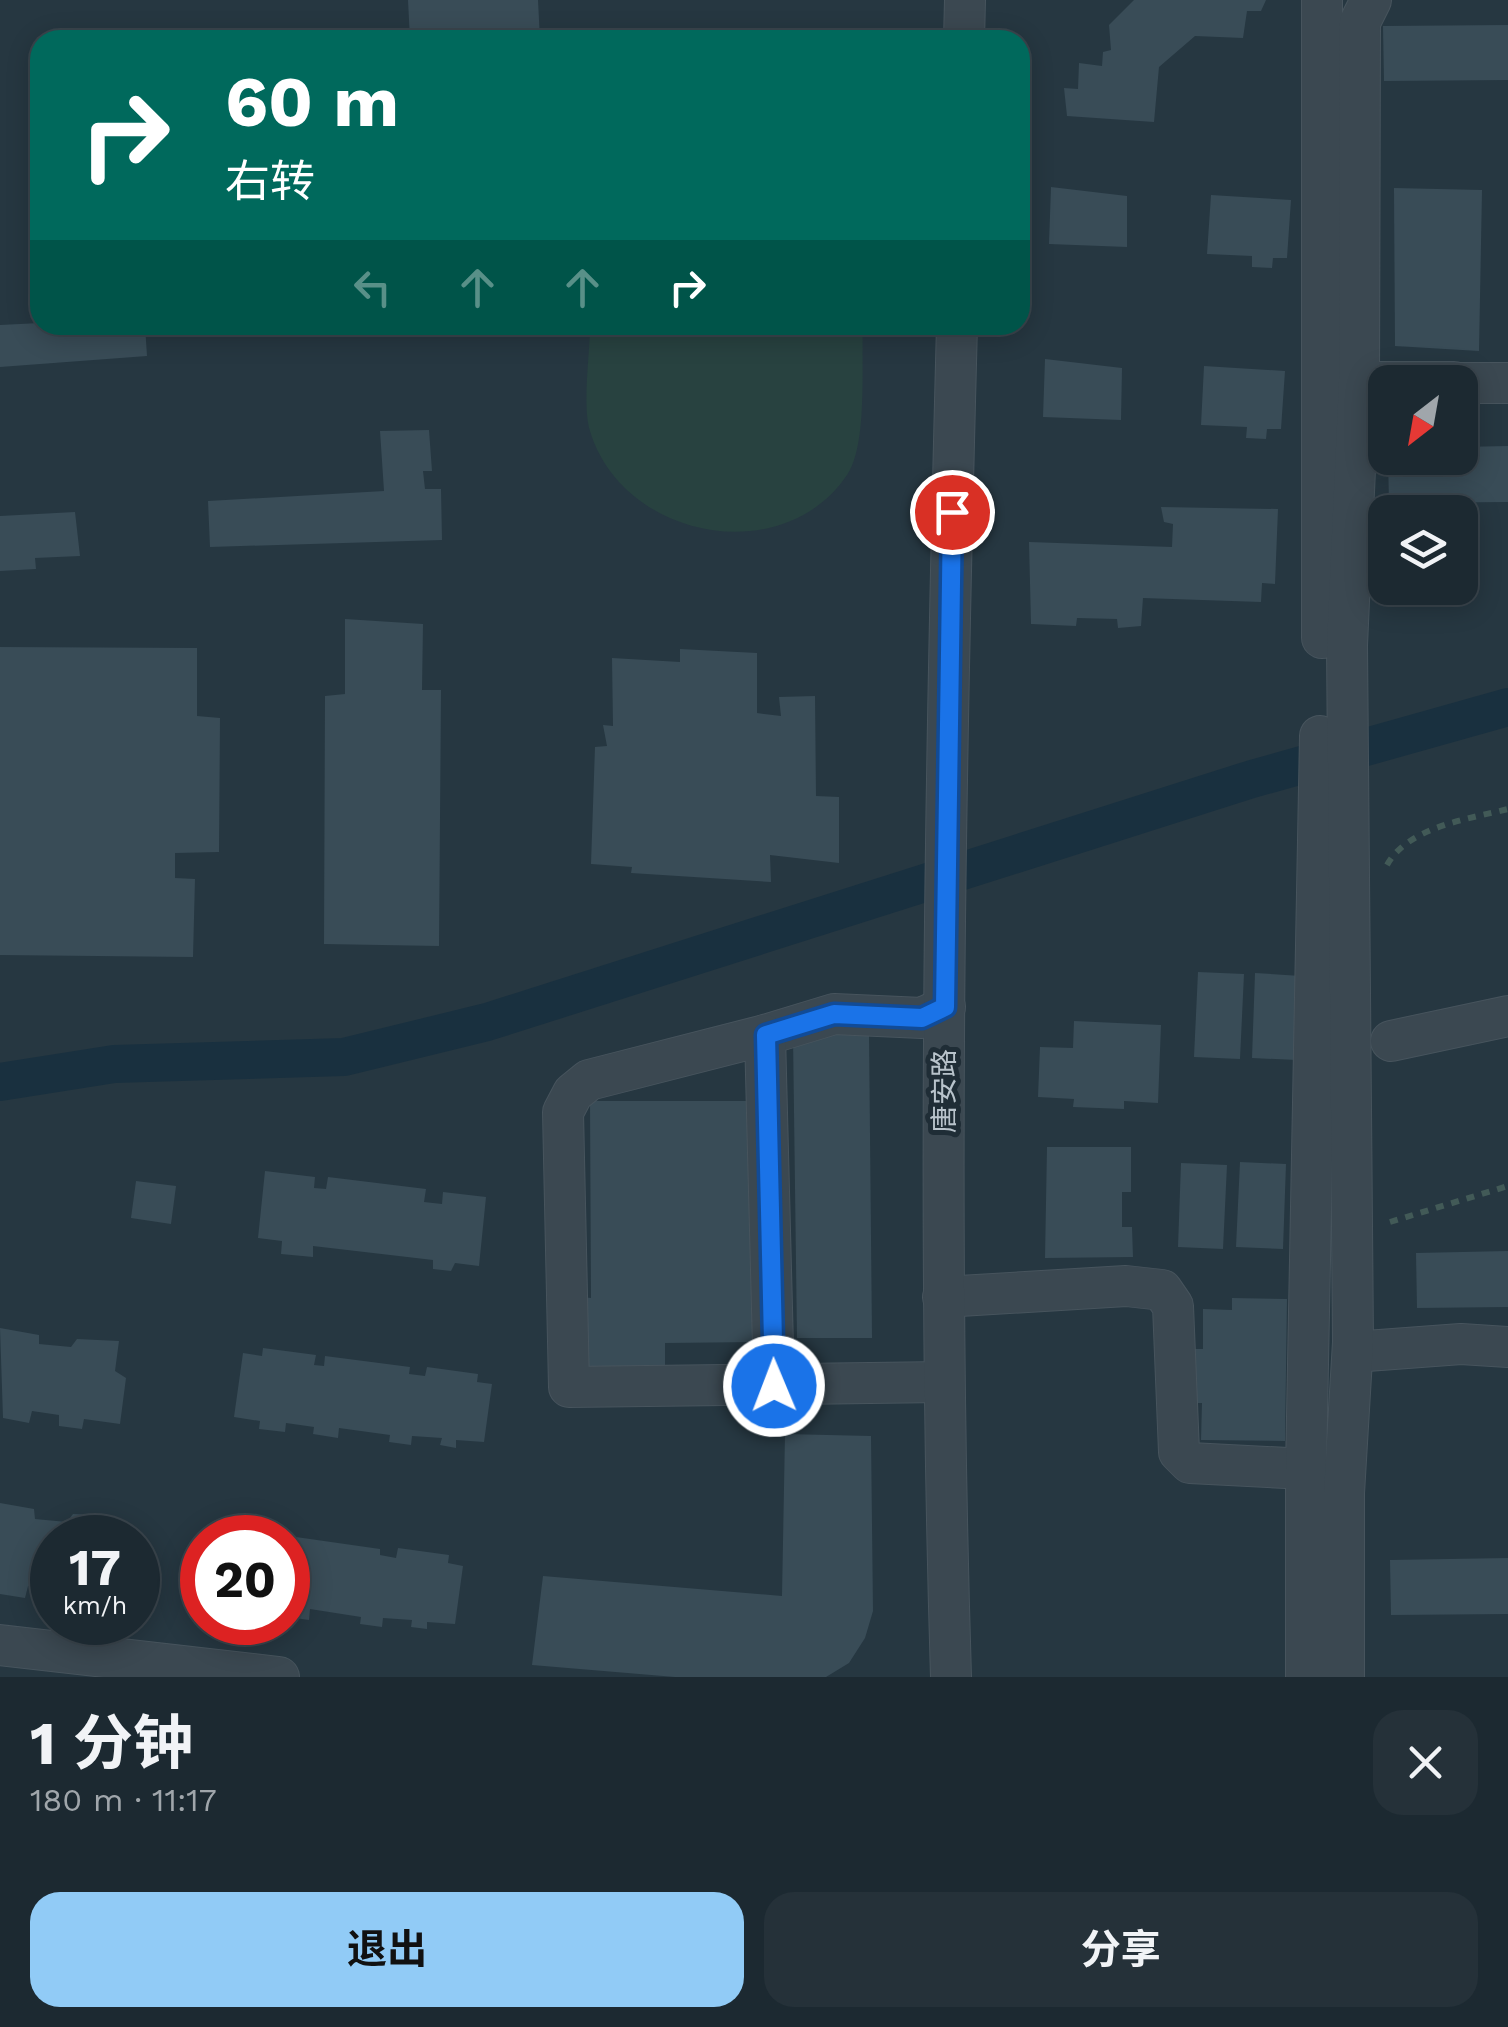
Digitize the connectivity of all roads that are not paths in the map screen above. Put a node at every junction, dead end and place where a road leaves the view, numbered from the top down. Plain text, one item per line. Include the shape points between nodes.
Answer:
1 (965, 0) edge
2 (1322, 0) edge
3 (1371, 0) edge
4 (964, 30) edge
5 (956, 335) edge
6 (1359, 382) junction
7 (1368, 382) edge
8 (1478, 382) edge
9 (1508, 383) edge
10 (1333, 919) junction
11 (946, 996) junction
12 (1508, 1016) edge
13 (766, 1035) junction
14 (1391, 1040) dead end
15 (943, 1298) junction
16 (1508, 1347) edge
17 (1353, 1352) junction
18 (942, 1382) junction
19 (774, 1386) junction
20 (1306, 1469) junction
21 (0, 1645) edge
22 (279, 1677) edge
23 (952, 1677) edge
24 (1306, 1677) edge
25 (1344, 1677) edge

1 - 4 street
2 - 10 street via 1322,584
3 - 6 street via 1360,22
5 - 11 street, 唐安路
6 - 7 street
6 - 10 street via 1347,645 1348,836
8 - 9 street
10 - 17 street
10 - 20 street
11 - 13 street via 922,1018 834,1014
11 - 15 street, 唐安路
12 - 14 street
13 - 19 street
13 - 19 street via 588,1080 573,1093 563,1112 568,1387
15 - 18 street, 唐安路
15 - 20 street via 1126,1286 1162,1290 1173,1306 1179,1452 1190,1463
16 - 17 street
17 - 25 street via 1344,1493
18 - 19 street
18 - 23 street, 唐安路
20 - 24 street
21 - 22 street

